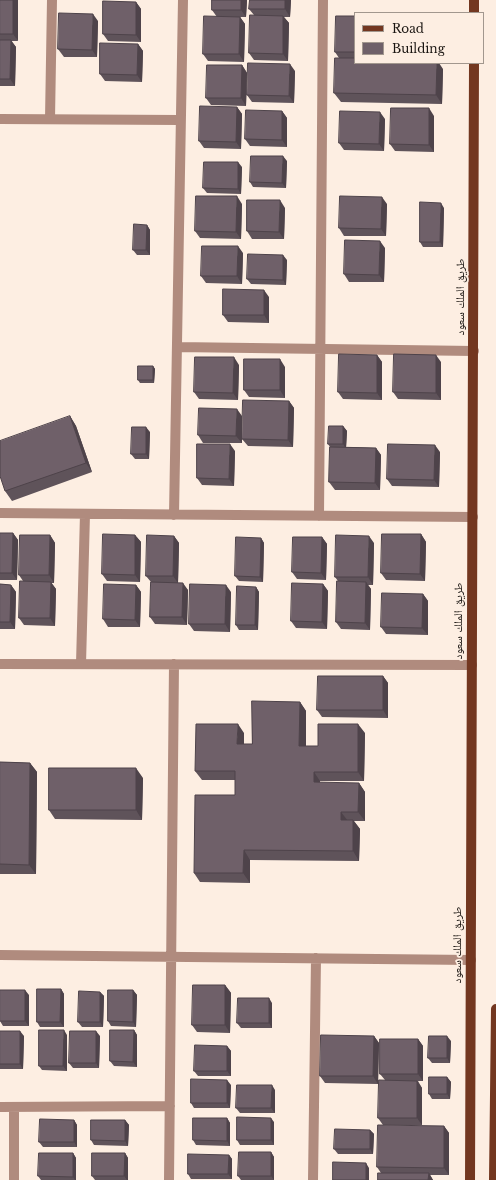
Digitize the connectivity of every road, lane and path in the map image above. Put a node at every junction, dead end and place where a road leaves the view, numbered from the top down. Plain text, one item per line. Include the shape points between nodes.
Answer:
1 (52, 0) edge
2 (183, 0) edge
3 (323, 0) edge
4 (474, 0) edge
5 (474, 12) edge
6 (474, 64) edge
7 (0, 119) edge
8 (50, 119) junction
9 (180, 120) junction
10 (177, 347) junction
11 (320, 349) junction
12 (474, 351) junction
13 (0, 513) edge
14 (85, 514) junction
15 (174, 515) junction
16 (319, 516) junction
17 (473, 517) junction
18 (0, 664) edge
19 (81, 664) junction
20 (174, 664) junction
21 (472, 665) junction
22 (0, 955) edge
23 (171, 957) junction
24 (316, 958) junction
25 (471, 960) junction
26 (496, 1009) edge
27 (170, 1106) junction
28 (0, 1107) edge
29 (14, 1107) junction
30 (495, 1137) edge
31 (14, 1180) edge
32 (169, 1180) edge
33 (313, 1180) edge
34 (470, 1180) edge
35 (494, 1180) edge

1 - 8 street
2 - 9 street
3 - 11 street
4 - 5 main road
6 - 12 main road, طريق الملك سعود
7 - 8 street
8 - 9 street
9 - 10 street
10 - 11 street
10 - 15 street
11 - 12 street
11 - 16 street
12 - 17 main road, طريق الملك سعود
13 - 14 street
14 - 15 street
14 - 19 street
15 - 16 street
16 - 17 street
17 - 21 main road, طريق الملك سعود
18 - 19 street
19 - 20 street
20 - 21 street
20 - 23 street
21 - 25 main road, طريق الملك سعود
22 - 23 street
23 - 24 street
23 - 27 street
24 - 25 street
24 - 33 street
25 - 34 main road, طريق الملك سعود
26 - 30 main road
27 - 29 street
27 - 32 street
28 - 29 street
29 - 31 street
30 - 35 main road

